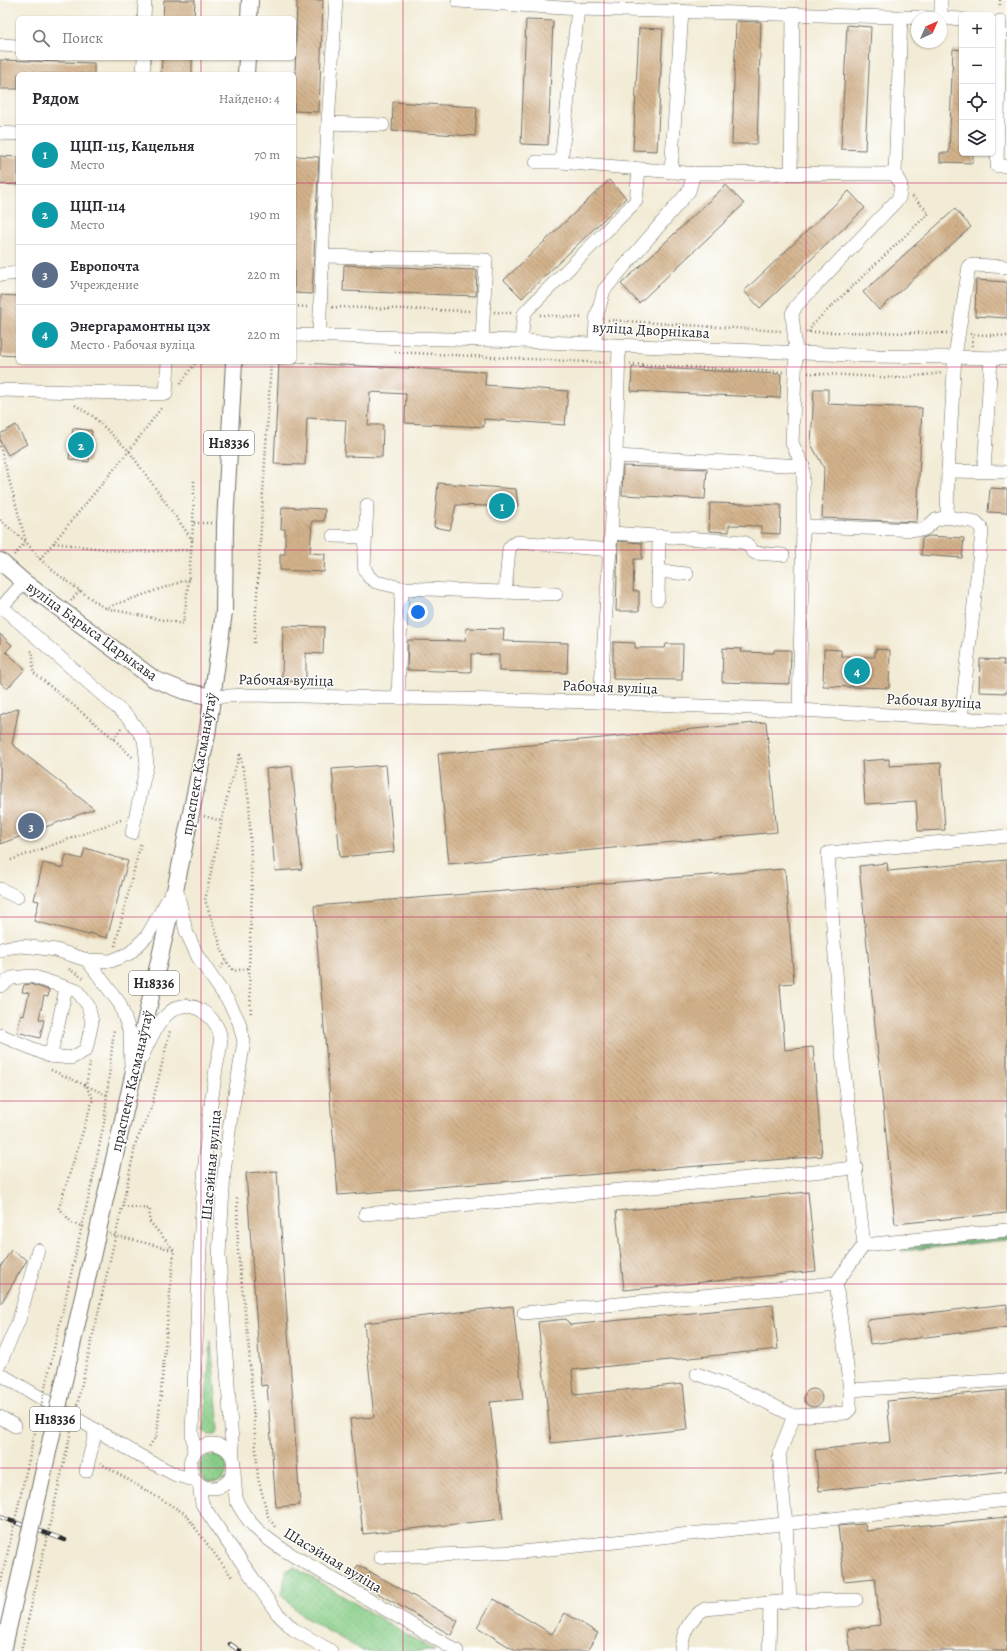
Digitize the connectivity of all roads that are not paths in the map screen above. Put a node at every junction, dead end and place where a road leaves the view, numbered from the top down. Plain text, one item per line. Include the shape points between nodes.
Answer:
1 (144, 0) edge
2 (250, 0) edge
3 (336, 0) edge
4 (941, 0) edge
5 (458, 1) dead end
6 (578, 9) junction
7 (682, 11) junction
8 (941, 12) edge
9 (793, 14) junction
10 (144, 16) edge
11 (249, 16) edge
12 (900, 17) junction
13 (911, 17) edge
14 (947, 18) edge
15 (959, 19) edge
16 (1000, 20) edge
17 (0, 45) edge
18 (16, 46) edge
19 (144, 60) edge
20 (247, 60) edge
21 (144, 72) edge
22 (246, 72) edge
23 (328, 123) junction
24 (383, 126) dead end
25 (0, 133) edge
26 (16, 134) edge
27 (536, 162) dead end
28 (561, 162) junction
29 (1007, 166) edge
30 (639, 169) junction
31 (671, 172) junction
32 (694, 173) junction
33 (791, 174) junction
34 (898, 180) junction
35 (323, 256) junction
36 (1007, 267) edge
37 (0, 271) edge
38 (16, 273) edge
39 (16, 273) edge
40 (0, 275) edge
41 (296, 336) edge
42 (319, 336) junction
43 (482, 340) junction
44 (521, 341) junction
45 (595, 344) junction
46 (619, 346) junction
47 (802, 352) junction
48 (955, 356) junction
49 (991, 358) junction
50 (1007, 358) edge
51 (168, 364) edge
52 (234, 364) edge
53 (0, 390) edge
54 (616, 456) junction
55 (803, 466) junction
56 (948, 471) junction
57 (984, 471) junction
58 (1007, 472) edge
59 (367, 505) dead end
60 (947, 517) junction
61 (803, 526) junction
62 (612, 533) junction
63 (334, 536) dead end
64 (659, 536) junction
65 (364, 537) junction
66 (611, 550) junction
67 (783, 555) dead end
68 (0, 561) edge
69 (658, 571) junction
70 (687, 574) dead end
71 (24, 582) junction
72 (402, 588) junction
73 (505, 592) junction
74 (556, 594) dead end
75 (658, 599) dead end
76 (1, 608) edge
77 (212, 696) junction
78 (398, 698) junction
79 (600, 702) junction
80 (799, 710) junction
81 (961, 719) junction
82 (1007, 720) edge
83 (132, 833) road end
84 (1007, 836) edge
85 (176, 886) junction
86 (0, 889) edge
87 (17, 897) dead end
88 (0, 950) edge
89 (86, 960) junction
90 (0, 986) edge
91 (66, 988) junction
92 (0, 1035) edge
93 (50, 1056) junction
94 (132, 1080) junction
95 (856, 1168) junction
96 (365, 1214) dead end
97 (1007, 1230) edge
98 (864, 1245) junction
99 (38, 1250) dead end
100 (836, 1283) junction
101 (524, 1313) dead end
102 (0, 1365) edge
103 (697, 1374) dead end
104 (1007, 1380) edge
105 (850, 1390) junction
106 (794, 1416) junction
107 (0, 1417) edge
108 (15, 1426) dead end
109 (96, 1430) junction
110 (148, 1455) junction
111 (192, 1459) junction
112 (234, 1464) junction
113 (86, 1471) dead end
114 (196, 1482) junction
115 (1007, 1500) edge
116 (786, 1524) junction
117 (380, 1557) dead end
118 (856, 1600) dead end
119 (790, 1601) junction
120 (770, 1604) junction
121 (3, 1651) edge
122 (332, 1651) edge
123 (457, 1651) edge
124 (681, 1651) edge
125 (770, 1651) edge

1 - 10 street
2 - 11 main road
3 - 23 street
4 - 8 street
5 - 6 street
6 - 7 street
6 - 28 street
7 - 9 street
7 - 31 street
9 - 12 street
9 - 33 street
12 - 13 street
12 - 34 street
14 - 15 street
16 - 29 street via 997,166
17 - 18 street
19 - 21 street
20 - 22 main road
23 - 24 street
23 - 35 street
25 - 26 street
27 - 28 street
28 - 30 street
30 - 31 street
30 - 44 street via 636,201 524,314
31 - 32 street
32 - 33 street
32 - 45 street via 689,191 604,290 596,319
33 - 34 street
34 - 47 street via 899,198 796,306 792,314 794,331
35 - 42 street
35 - 43 street via 486,260
36 - 48 street via 969,266
37 - 38 street
39 - 40 street
41 - 42 street, вуліца Дворнікава
42 - 43 street, вуліца Дворнікава
43 - 44 street, вуліца Дворнікава
44 - 45 street, вуліца Дворнікава
45 - 46 street, вуліца Дворнікава
46 - 47 street, вуліца Дворнікава
46 - 54 street
47 - 48 street, вуліца Дворнікава via 873,356
47 - 55 street via 794,372 792,443
48 - 49 street, вуліца Дворнікава
48 - 56 street
49 - 50 street, вуліца Дворнікава
49 - 57 street
51 - 53 street via 166,394
52 - 77 main road, праспект Касманаўтаў / Н18336 via 225,524 224,612
54 - 55 street
54 - 62 street
55 - 61 street
56 - 57 street
56 - 60 street
57 - 58 street
59 - 65 street
60 - 61 street via 935,520 922,530
60 - 81 street via 978,523 982,533
61 - 80 street
62 - 64 street
62 - 66 street
63 - 65 street
64 - 67 street via 743,542 755,553
64 - 69 street
65 - 72 street via 364,566 370,577 383,585
66 - 73 street via 517,542 509,549
66 - 79 street
68 - 71 main road, вуліца Барыса Царыкава
69 - 70 street
69 - 75 street
71 - 76 street
71 - 77 main road, вуліца Барыса Царыкава via 154,679 184,691
72 - 73 street
72 - 78 street
73 - 74 street
76 - 83 street via 112,702 129,718 144,739 147,764
77 - 78 street, Рабочая вуліца
77 - 85 main road, праспект Касманаўтаў / Н18336 via 207,735
78 - 79 street, Рабочая вуліца
79 - 80 street, Рабочая вуліца
80 - 81 street, Рабочая вуліца
81 - 82 street, Рабочая вуліца
84 - 95 street via 828,852 841,1044
85 - 89 street via 147,936 130,953 111,961
85 - 94 main road, праспект Касманаўтаў / Н18336
85 - 112 street, Шасэйная вуліца via 186,931 198,957 229,1002 239,1022 244,1042 224,1172 219,1254
86 - 87 street
88 - 89 street via 20,946 32,947 56,950
89 - 94 street via 120,1004 130,1033
90 - 91 street via 12,978 31,976
91 - 93 street
91 - 93 street via 77,991 88,1005 92,1022 86,1050 71,1058
92 - 93 street
94 - 111 street, Шасэйная вуліца via 150,1038 164,1016 175,1009 195,1007 207,1014 218,1029 222,1042 208,1129
94 - 121 main road, праспект Касманаўтаў / Н18336, bridge
95 - 96 street
95 - 98 street
97 - 98 street
98 - 100 street
99 - 102 street via 19,1320
100 - 101 street
100 - 105 street
102 - 109 street
103 - 106 street via 744,1391
104 - 105 street
105 - 106 street via 850,1409 846,1413
106 - 116 street via 779,1454
107 - 108 street
109 - 110 street
109 - 113 street
110 - 111 street via 167,1467
110 - 114 street via 176,1474
111 - 112 street, Шасэйная вуліца via 199,1448 213,1444 226,1449
111 - 114 street, Шасэйная вуліца via 190,1468
112 - 114 street, Шасэйная вуліца via 229,1480 221,1486 206,1487
112 - 123 street, Шасэйная вуліца via 236,1500 243,1514 265,1538
114 - 122 street, Шасэйная вуліца via 202,1504 278,1613 294,1629
115 - 116 street
116 - 117 street via 522,1552
116 - 119 street
118 - 119 street
119 - 120 street
120 - 124 street via 705,1609 697,1613 686,1632
120 - 125 street

